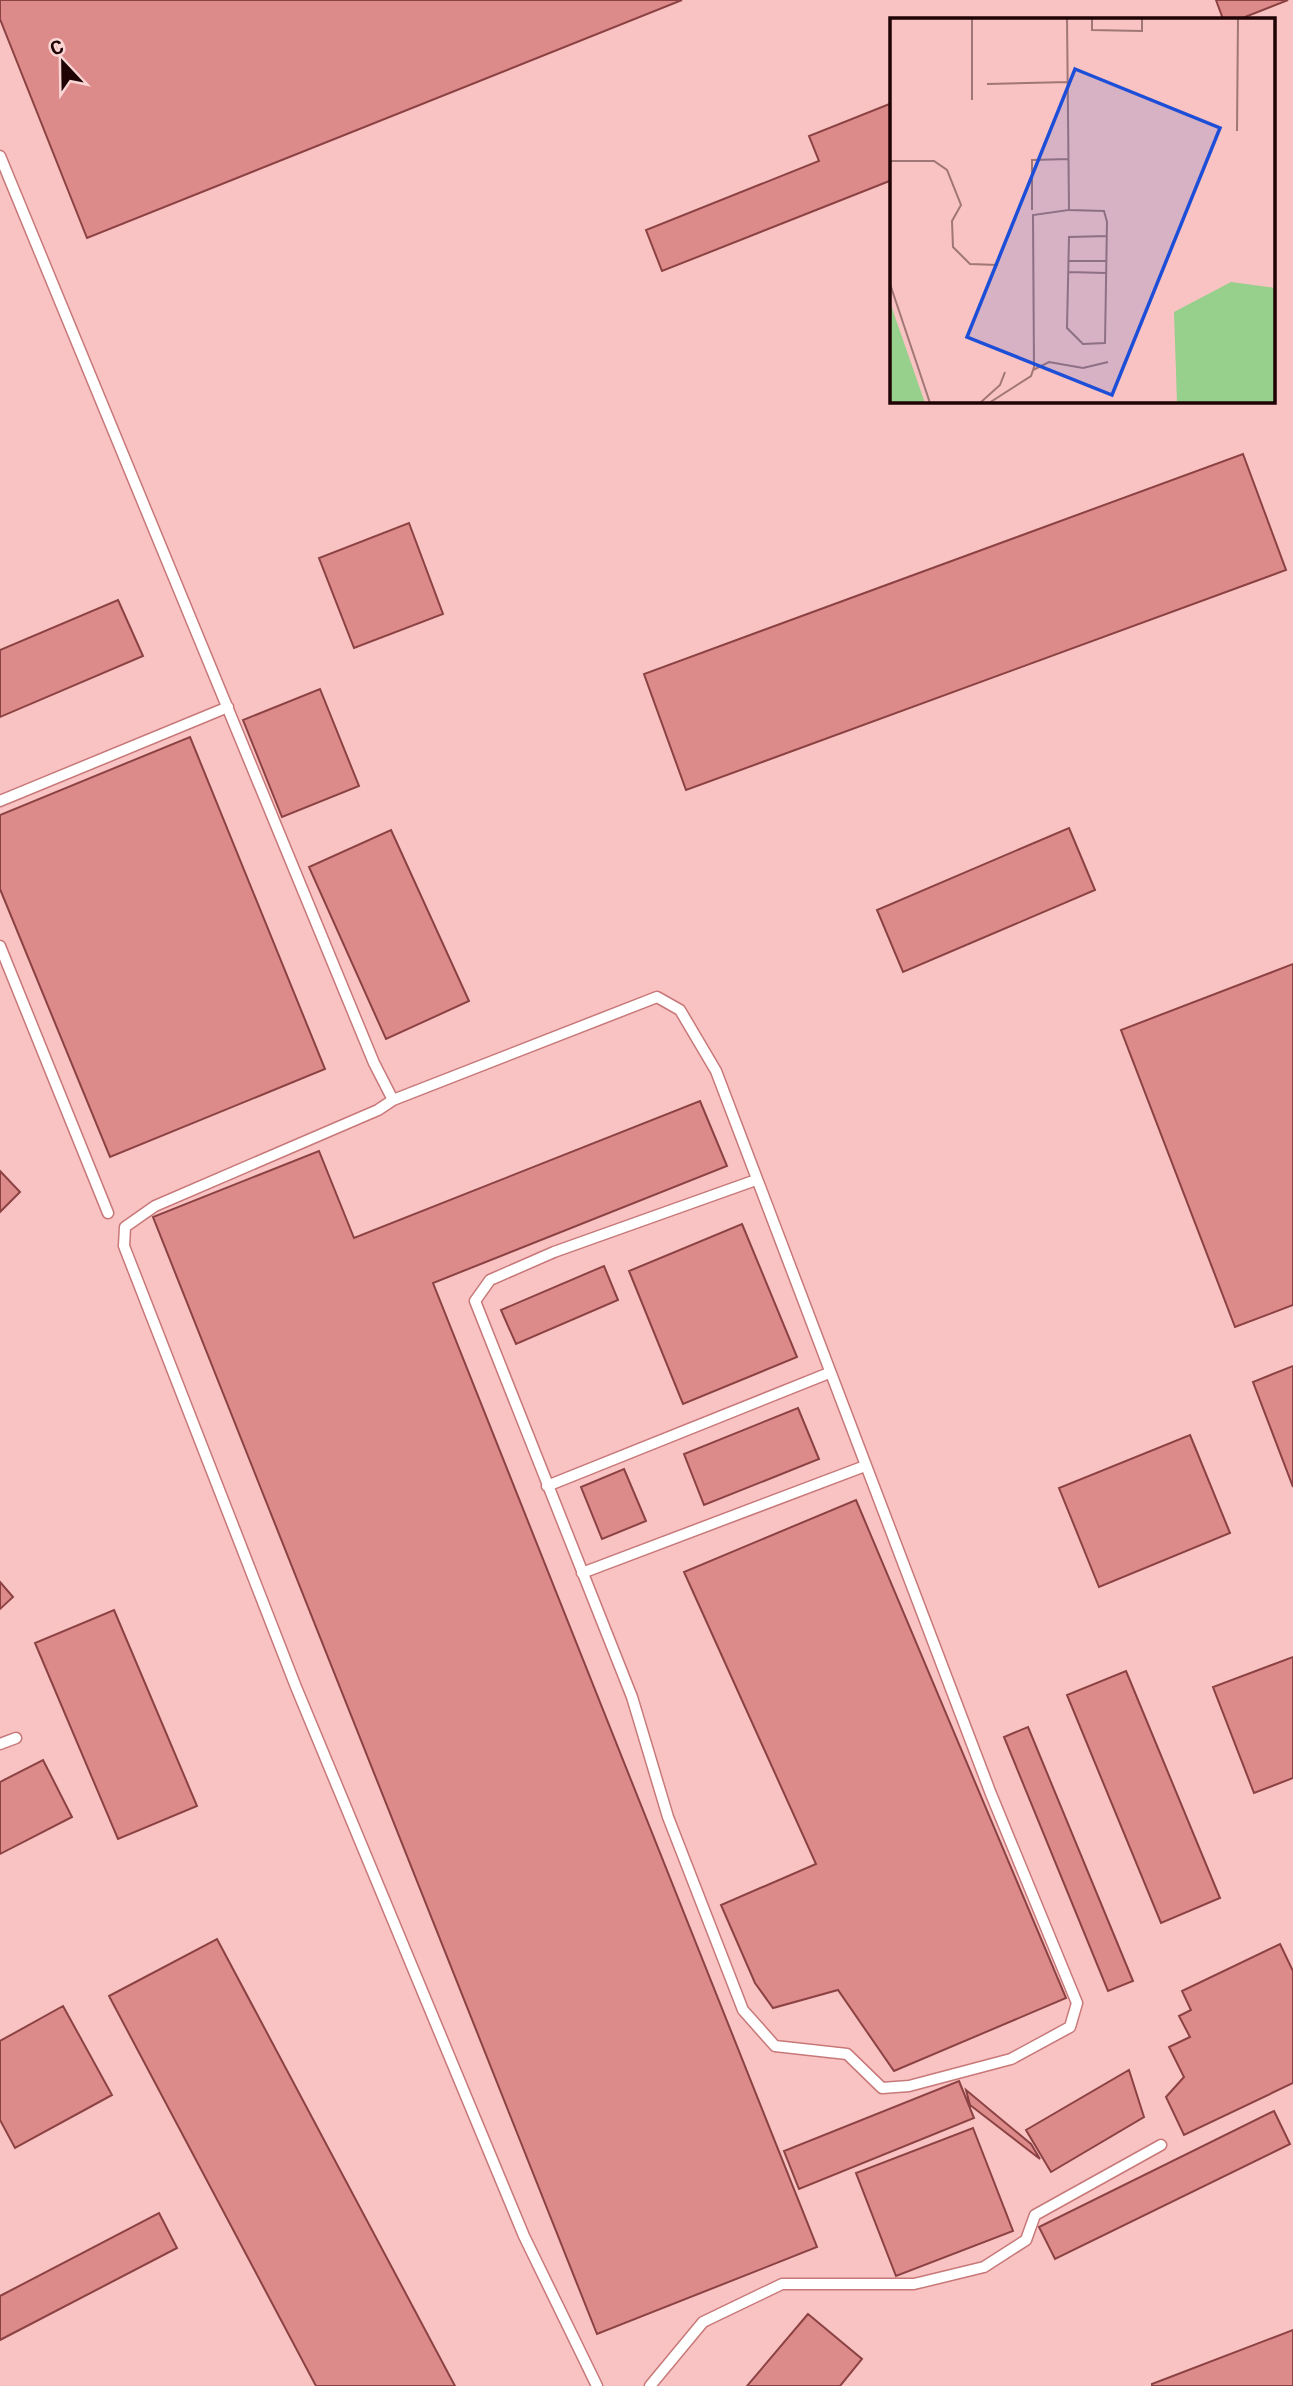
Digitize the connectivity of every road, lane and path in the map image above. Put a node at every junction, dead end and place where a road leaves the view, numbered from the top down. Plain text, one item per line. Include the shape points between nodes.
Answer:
1 (0, 156) edge
2 (228, 707) junction
3 (0, 801) edge
4 (0, 946) edge
5 (393, 1100) junction
6 (756, 1180) junction
7 (108, 1213) dead end
8 (829, 1373) junction
9 (865, 1466) junction
10 (547, 1486) junction
11 (582, 1573) junction
12 (16, 1738) dead end
13 (0, 1744) edge
14 (1161, 2145) dead end
15 (597, 2386) edge
16 (650, 2386) edge

1 - 2 lane
2 - 3 lane
2 - 5 lane
4 - 7 lane
5 - 6 lane via 657,998 680,1010 716,1071
5 - 15 lane via 155,1206 125,1227 124,1246 296,1687 524,2236
6 - 8 lane
6 - 10 lane via 554,1252 490,1280 475,1301
8 - 9 lane
8 - 10 lane
9 - 11 lane
9 - 11 lane via 1077,2003 1070,2027 1011,2059 909,2086 881,2088 847,2054 775,2046 743,2010 668,1817 632,1697
10 - 11 lane
12 - 13 lane
14 - 16 lane via 1035,2214 1026,2240 984,2267 914,2284 782,2284 703,2322

